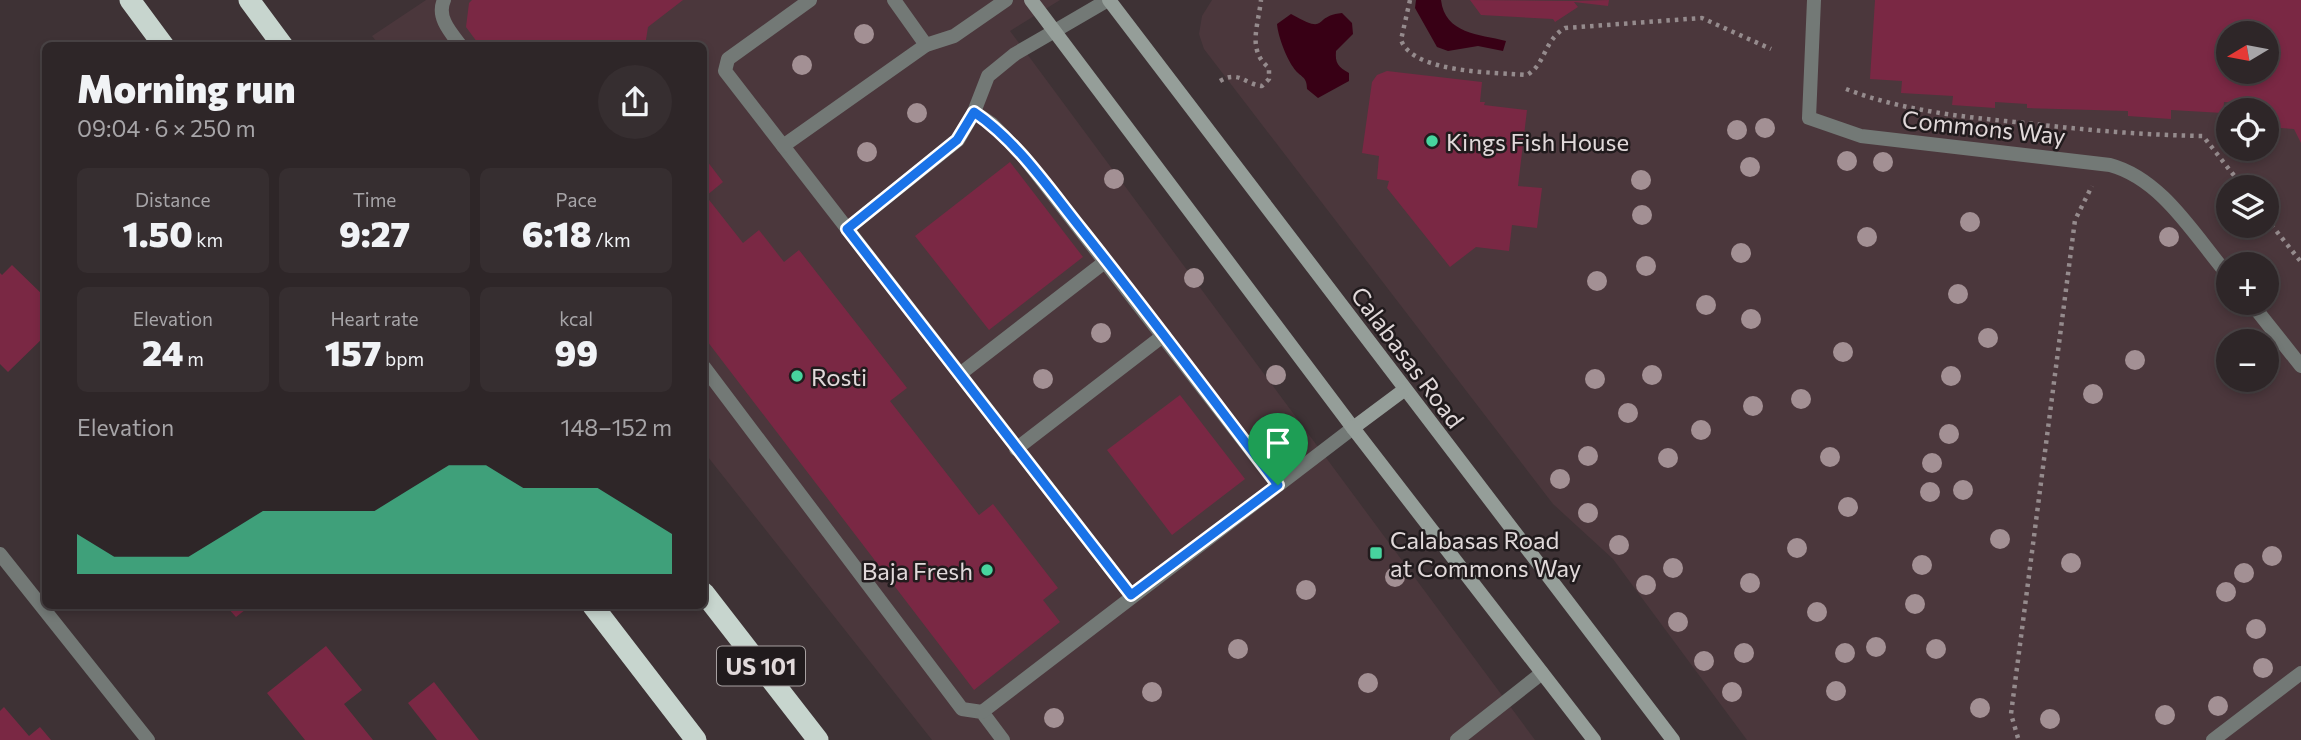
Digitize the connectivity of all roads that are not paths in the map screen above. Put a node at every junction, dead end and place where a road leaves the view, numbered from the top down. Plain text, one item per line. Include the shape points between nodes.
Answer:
1 (130, 0) edge
2 (249, 0) edge
3 (444, 0) edge
4 (810, 0) edge
5 (894, 0) edge
6 (1006, 0) edge
7 (1031, 0) edge
8 (1108, 0) edge
9 (1814, 0) edge
10 (1053, 32) junction
11 (161, 42) edge
12 (280, 42) edge
13 (458, 42) edge
14 (926, 45) junction
15 (974, 112) junction
16 (783, 146) junction
17 (847, 229) junction
18 (1107, 261) junction
19 (2216, 261) edge
20 (2261, 315) edge
21 (1164, 335) junction
22 (2301, 366) edge
23 (707, 371) edge
24 (960, 374) junction
25 (1404, 390) junction
26 (1353, 428) junction
27 (1016, 449) junction
28 (1278, 485) junction
29 (0, 554) edge
30 (1131, 595) junction
31 (707, 597) edge
32 (42, 607) edge
33 (44, 609) edge
34 (595, 609) edge
35 (1542, 673) junction
36 (2301, 673) edge
37 (982, 712) junction
38 (148, 740) edge
39 (696, 740) edge
40 (818, 740) edge
41 (1003, 740) edge
42 (1457, 740) edge
43 (1594, 740) edge
44 (1673, 740) edge
45 (2213, 740) edge

1 - 11 highway
2 - 12 highway
3 - 13 street via 445,24
4 - 16 street via 728,59 725,71
5 - 14 street
6 - 14 street via 954,36
7 - 10 main road
8 - 10 street
8 - 25 main road, Calabasas Road
9 - 19 street, Commons Way via 1809,118 1861,136 2127,169 2153,186
10 - 15 street via 988,76
10 - 26 main road
14 - 16 street
15 - 17 street via 957,140
15 - 18 street via 1023,156
16 - 17 street
17 - 24 street
18 - 21 street
18 - 24 street
20 - 22 street
21 - 27 street
21 - 28 street
23 - 37 street via 962,709
24 - 27 street
25 - 26 main road
25 - 44 main road, Calabasas Road
26 - 28 street
26 - 35 main road
27 - 30 street
28 - 30 street
29 - 32 street
30 - 37 street
31 - 40 highway, US 101
33 - 38 street
34 - 39 highway
35 - 42 street
35 - 43 main road
36 - 45 street
37 - 41 street

